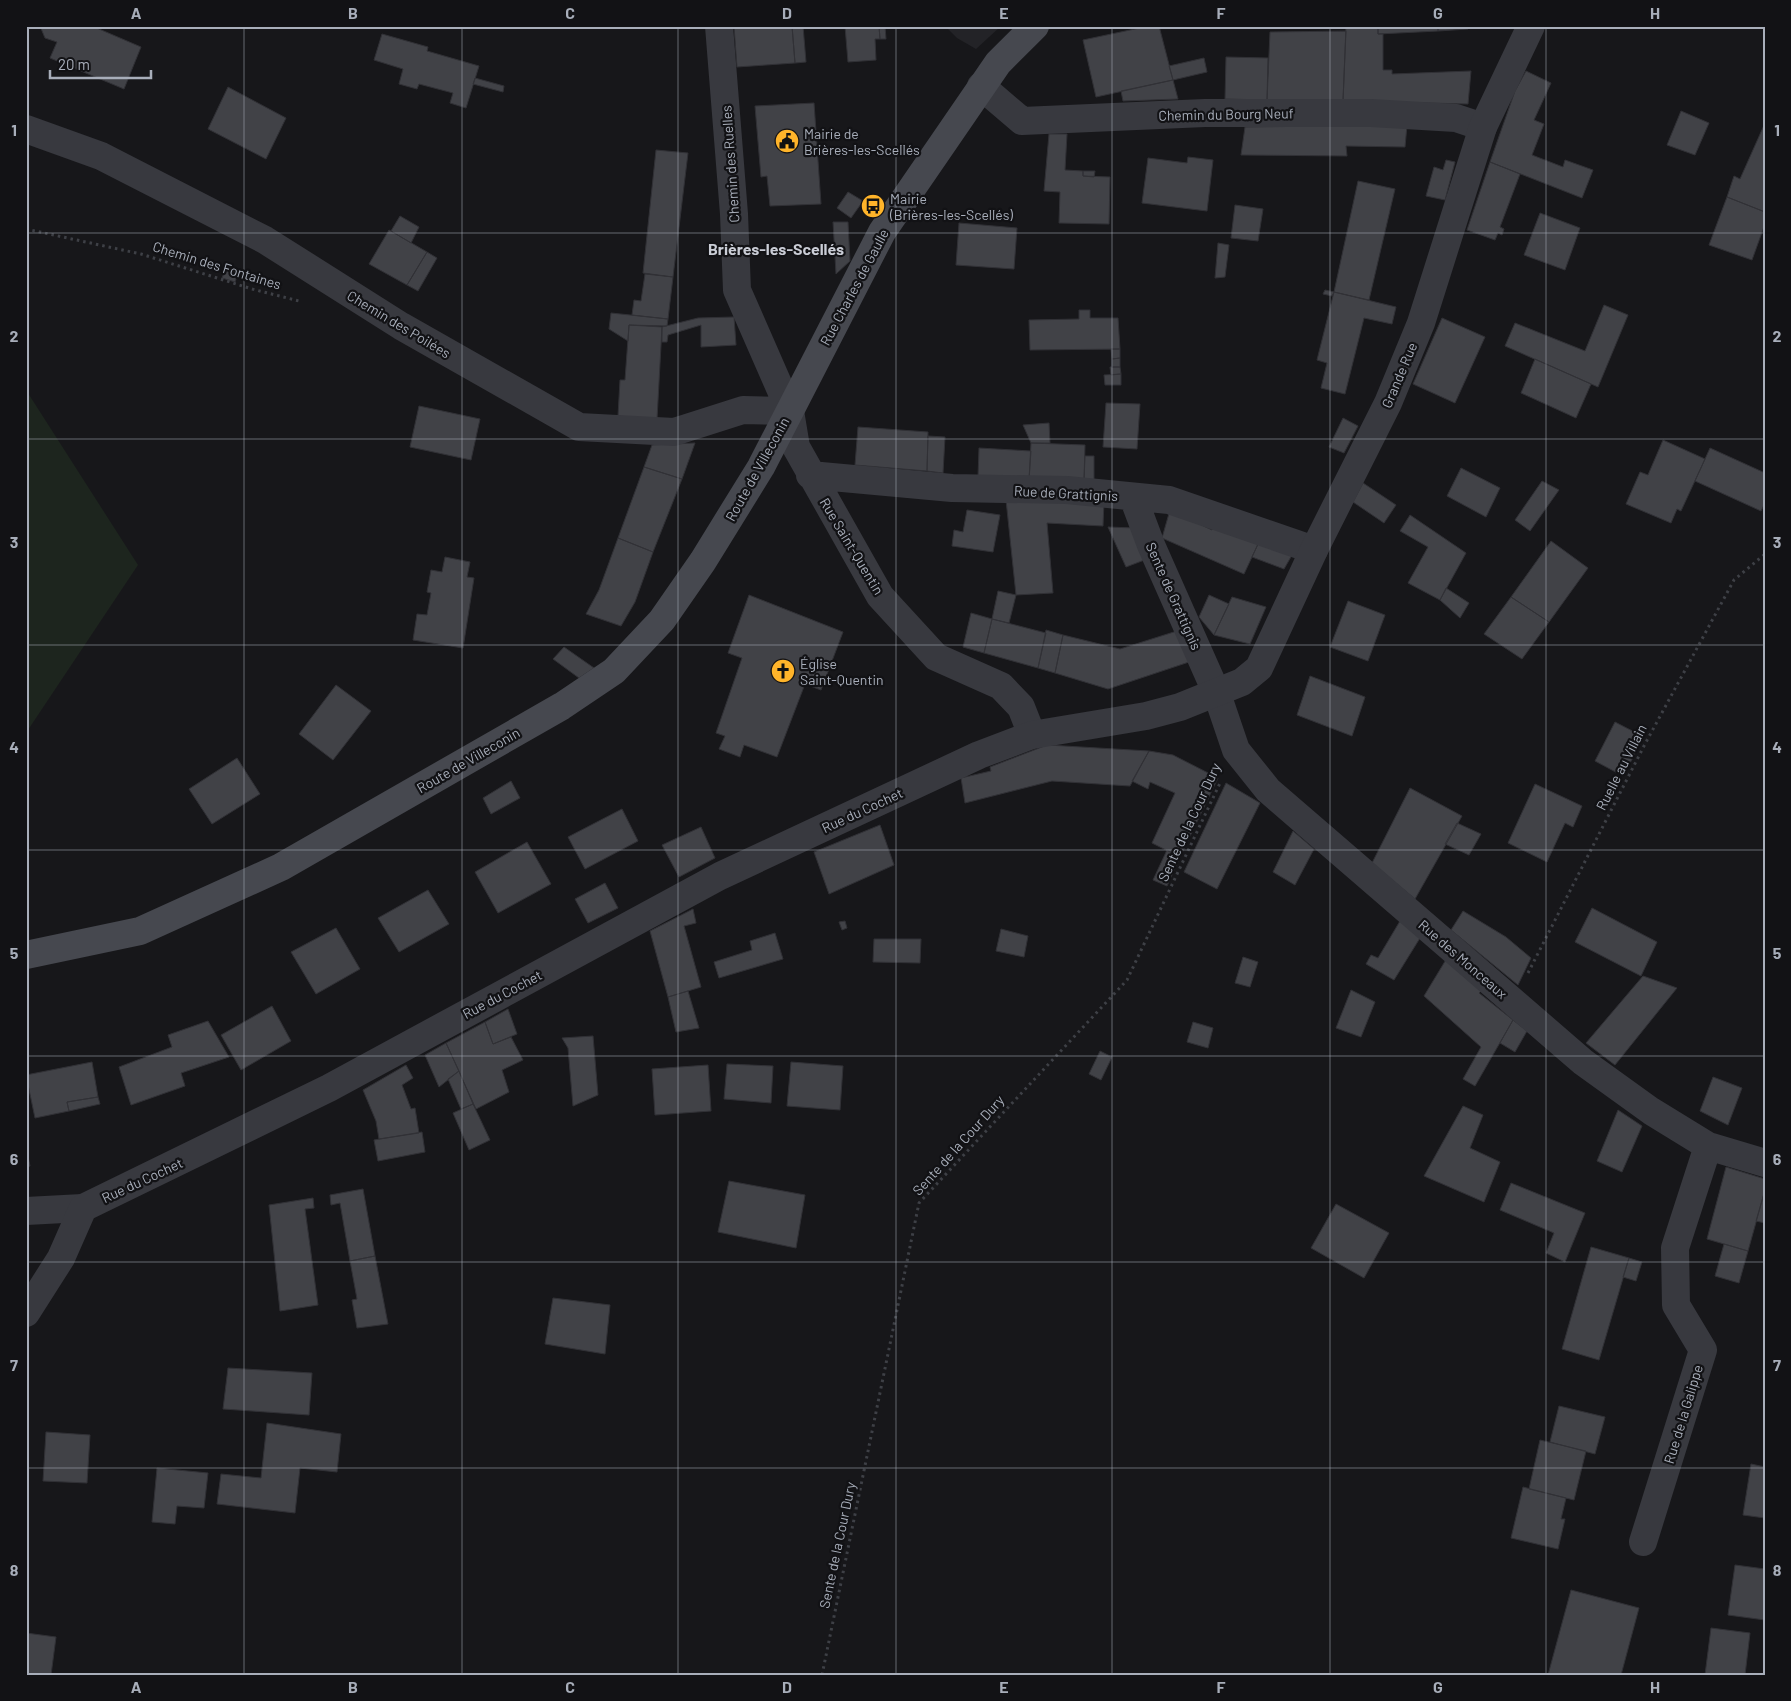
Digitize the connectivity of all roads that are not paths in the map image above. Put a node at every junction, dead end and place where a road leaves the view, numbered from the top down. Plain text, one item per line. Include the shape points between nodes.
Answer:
1 (719, 26) edge
2 (1035, 26) edge
3 (1526, 28) edge
4 (981, 86) junction
5 (1483, 127) junction
6 (26, 129) edge
7 (790, 411) junction
8 (810, 475) junction
9 (1133, 497) junction
10 (1314, 550) junction
11 (1217, 694) junction
12 (1032, 735) junction
13 (26, 955) edge
14 (1708, 1146) junction
15 (1765, 1163) edge
16 (82, 1208) junction
17 (26, 1211) edge
18 (26, 1314) edge
19 (1644, 1542) dead end

1 - 7 street, Chemin des Ruelles via 737,290
2 - 4 main road, Rue Charles de Gaulle via 998,63
3 - 5 street, Grande Rue
4 - 5 street, Chemin du Bourg Neuf via 1022,121 1205,113 1371,113 1456,118
4 - 7 main road, Rue Charles de Gaulle via 882,232
5 - 10 street, Grande Rue via 1421,323 1388,403
6 - 7 street, Chemin des Poilées via 101,156 265,240 401,326 578,427 674,432 743,410
7 - 8 street, Rue Saint-Quentin via 796,446
7 - 13 main road, Route de Villeconin via 761,467 703,562 662,620 614,670 562,706 280,867 140,931
8 - 9 street, Rue de Grattignis via 952,488 1067,490
8 - 12 street, Rue Saint-Quentin via 880,596 936,656 1000,686 1021,707
9 - 10 street, Rue de Grattignis via 1169,500
9 - 11 street, Sente de Grattignis via 1150,545
10 - 11 street, Grande Rue via 1259,668 1242,682
11 - 12 street, Rue du Cochet via 1146,716
11 - 14 street, Rue des Monceaux via 1236,750 1268,790 1591,1067
12 - 16 street, Rue du Cochet via 979,755 720,876 329,1088
14 - 15 street, Rue des Monceaux
14 - 19 street, Rue de la Galippe via 1675,1248 1676,1305 1703,1350
16 - 17 street
16 - 18 street via 62,1258

